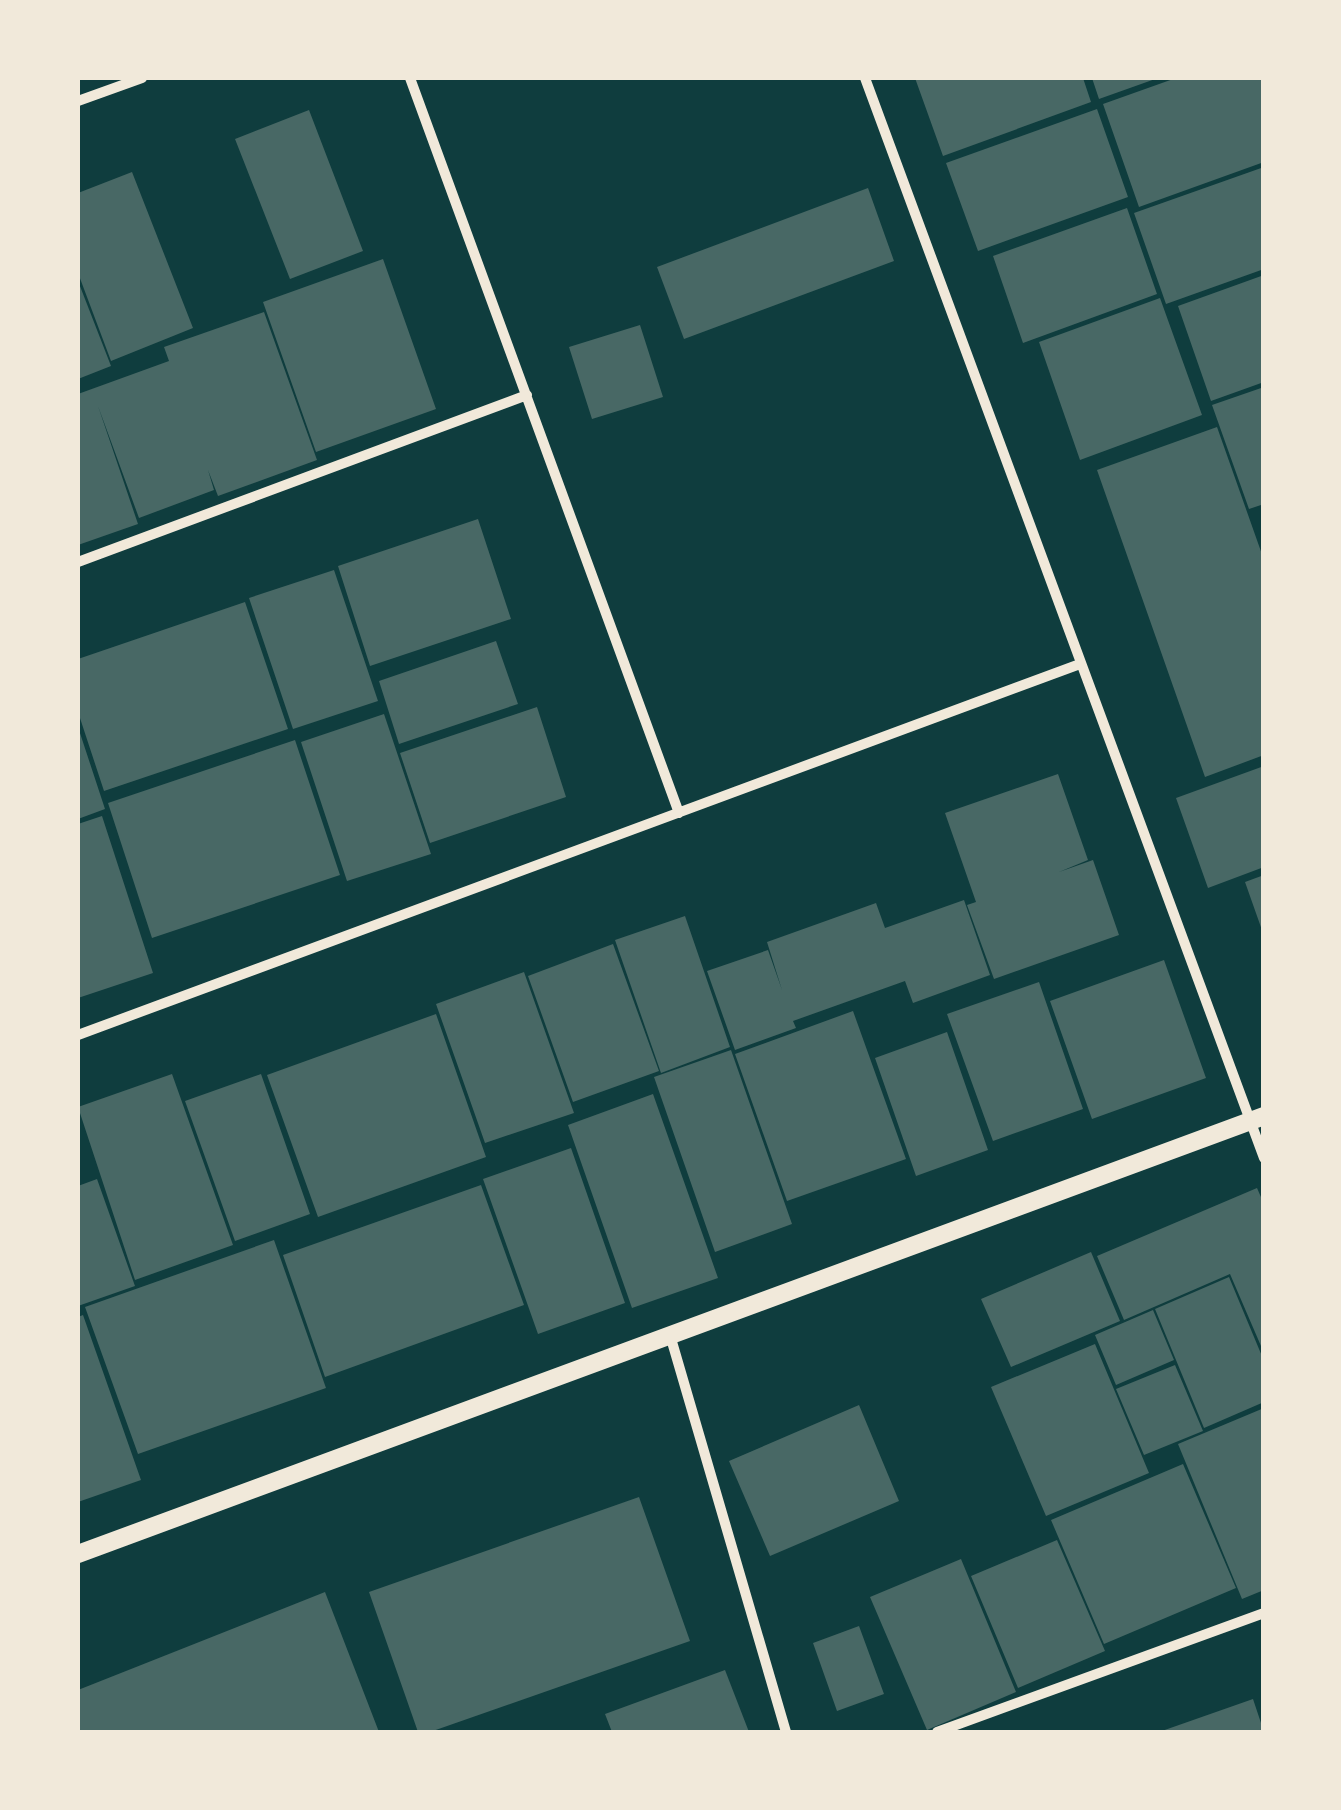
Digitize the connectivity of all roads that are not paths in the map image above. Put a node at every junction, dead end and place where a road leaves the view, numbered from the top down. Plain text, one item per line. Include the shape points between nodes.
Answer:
1 (142, 78) edge
2 (410, 78) edge
3 (866, 78) edge
4 (78, 101) edge
5 (527, 395) junction
6 (78, 562) edge
7 (1080, 664) junction
8 (679, 812) junction
9 (78, 1035) edge
10 (1256, 1119) edge
11 (1264, 1158) edge
12 (670, 1335) junction
13 (78, 1554) edge
14 (1264, 1613) edge
15 (786, 1732) edge
16 (937, 1732) edge

1 - 4 street
2 - 5 street
3 - 7 street
5 - 6 street
5 - 8 street
7 - 8 street
7 - 10 street
8 - 9 street
10 - 11 street
10 - 12 street
12 - 13 street
12 - 15 street
14 - 16 street

